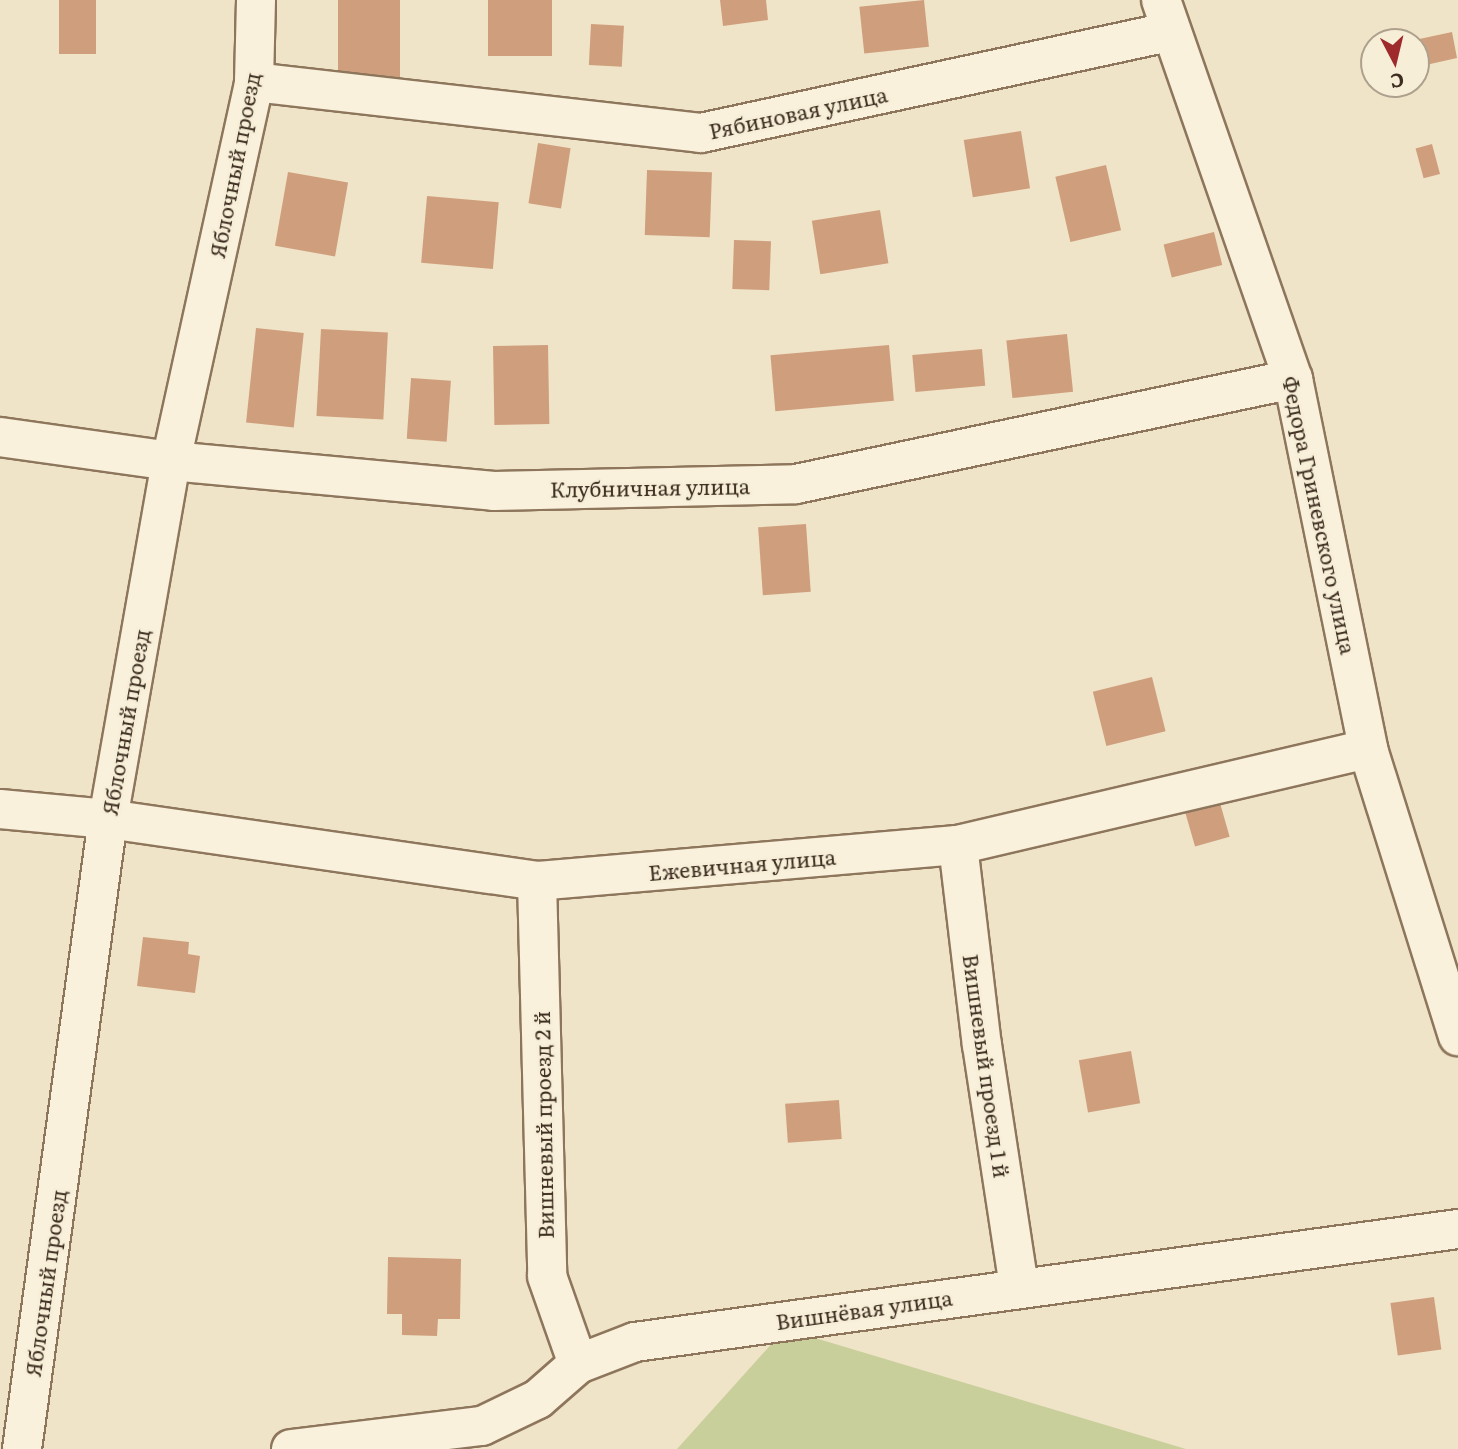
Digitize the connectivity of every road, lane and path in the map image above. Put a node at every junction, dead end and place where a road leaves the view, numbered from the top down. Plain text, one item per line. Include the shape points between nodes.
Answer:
1 (256, 0) edge
2 (1166, 16) edge
3 (254, 82) junction
4 (1293, 379) junction
5 (0, 437) edge
6 (171, 461) junction
7 (1368, 749) junction
8 (0, 809) edge
9 (108, 819) junction
10 (958, 845) junction
11 (537, 881) junction
12 (1458, 1036) edge
13 (1458, 1229) edge
14 (1019, 1287) junction
15 (578, 1364) junction
16 (22, 1449) edge
17 (291, 1449) edge

1 - 3 street, Яблочный проезд
2 - 3 street, Рябиновая улица via 701,133
2 - 4 street, Федора Гриневского улица
3 - 6 street, Яблочный проезд
4 - 6 street, Клубничная улица via 796,484 494,491
4 - 7 street, Федора Гриневского улица
5 - 6 street, Клубничная улица
6 - 9 street, Яблочный проезд
7 - 10 street, Ежевичная улица
7 - 12 street, Федора Гриневского улица
8 - 9 street, Ежевичная улица
9 - 11 street, Ежевичная улица
9 - 16 street, Яблочный проезд
10 - 11 street, Ежевичная улица
10 - 14 street, Вишневый проезд 1 й via 982,1045
11 - 15 street, Вишневый проезд 2 й via 547,1276
13 - 14 street, Вишнёвая улица
14 - 15 street, Вишнёвая улица via 635,1342
15 - 17 street, Вишнёвая улица via 538,1399 482,1426

